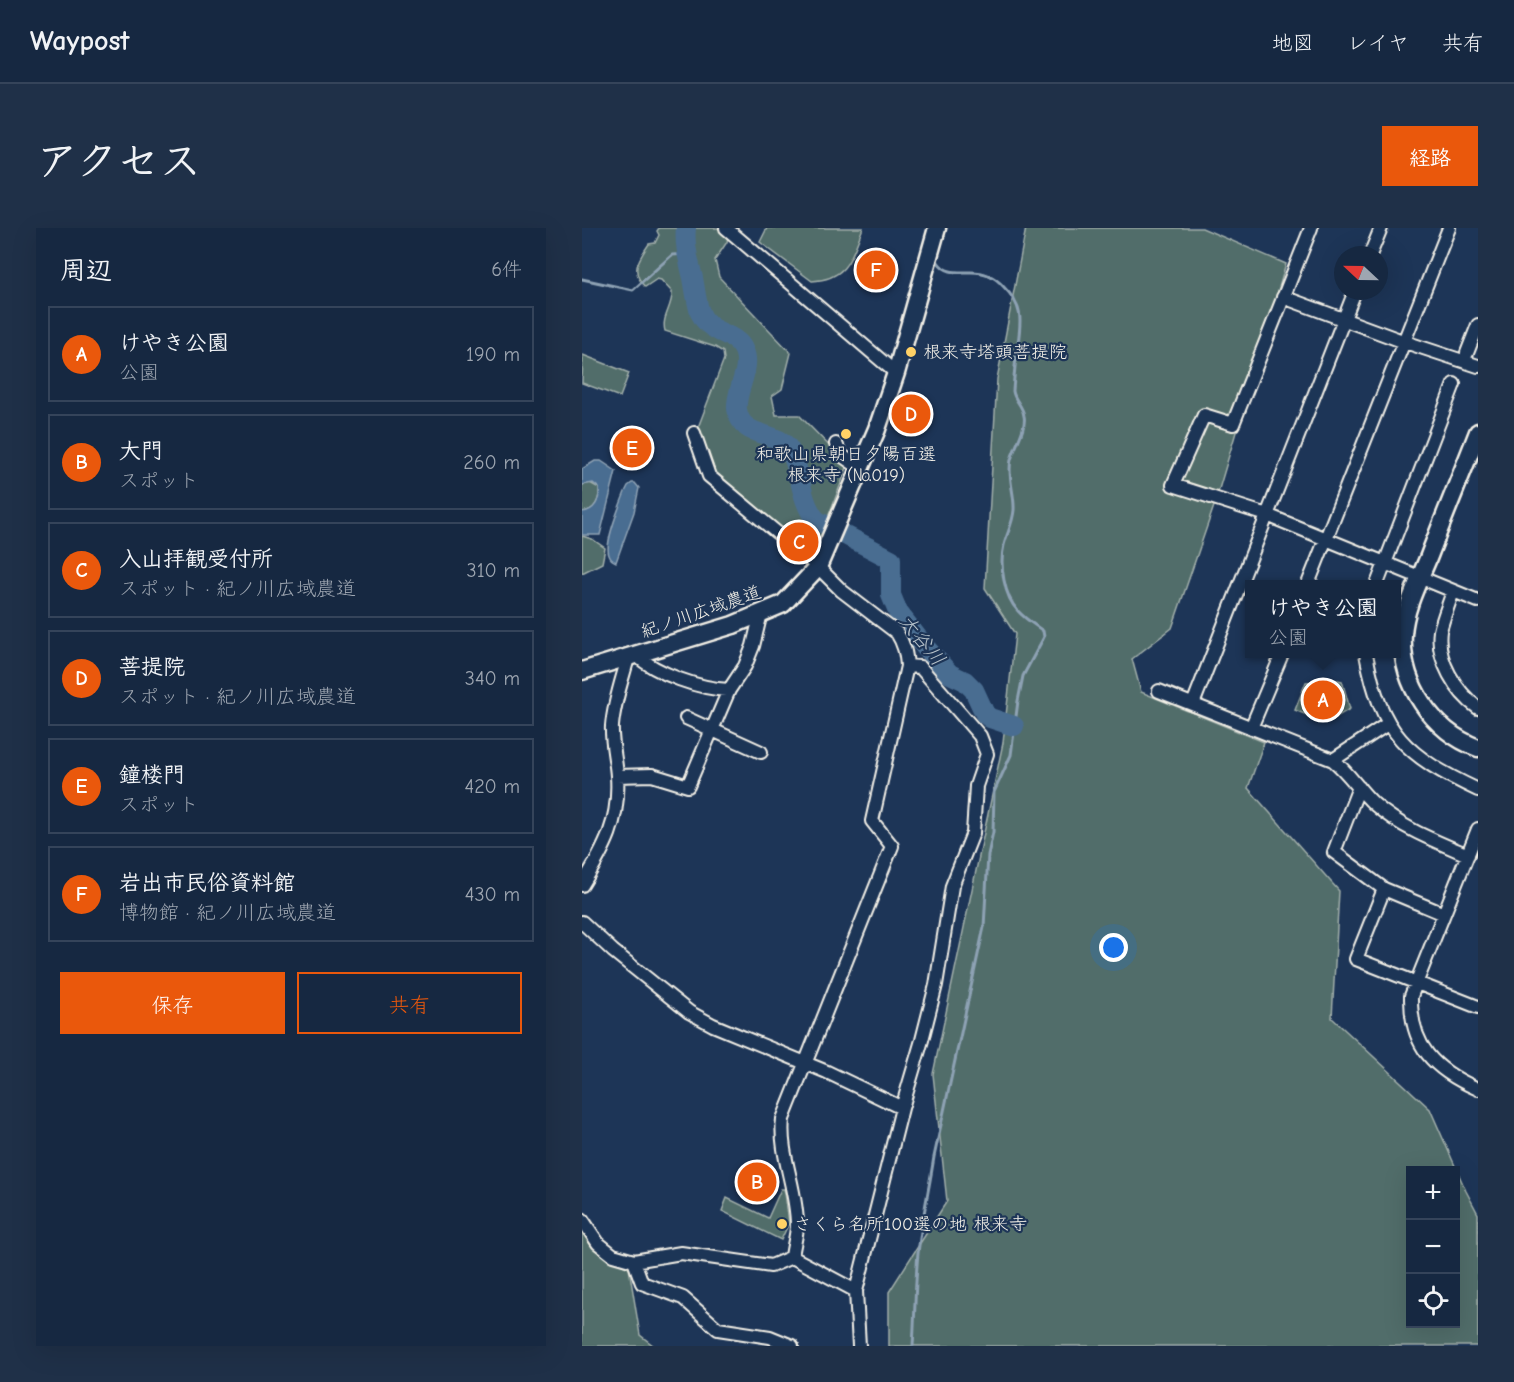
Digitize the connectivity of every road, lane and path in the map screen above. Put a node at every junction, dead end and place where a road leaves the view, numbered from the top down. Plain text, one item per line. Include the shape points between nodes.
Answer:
1 (726, 228) edge
2 (937, 228) edge
3 (1311, 228) edge
4 (1380, 228) edge
5 (1449, 228) edge
6 (1373, 246) edge
7 (1283, 297) junction
8 (1352, 300) edge
9 (1344, 320) junction
10 (1478, 326) edge
11 (1404, 342) junction
12 (1467, 353) dead end
13 (1478, 366) edge
14 (896, 373) junction
15 (1455, 384) dead end
16 (1478, 432) edge
17 (694, 433) dead end
18 (836, 444) dead end
19 (860, 468) junction
20 (1267, 515) junction
21 (1325, 538) junction
22 (1384, 563) junction
23 (818, 567) junction
24 (1420, 578) junction
25 (1310, 580) edge
26 (1379, 580) edge
27 (1453, 591) junction
28 (1478, 601) edge
29 (761, 613) junction
30 (632, 656) junction
31 (1280, 658) edge
32 (1367, 658) edge
33 (907, 666) junction
34 (582, 671) edge
35 (729, 690) junction
36 (1159, 691) dead end
37 (1193, 704) junction
38 (1478, 708) edge
39 (686, 718) dead end
40 (1389, 723) junction
41 (1251, 728) junction
42 (712, 729) junction
43 (1478, 748) edge
44 (761, 752) dead end
45 (1333, 760) junction
46 (617, 776) junction
47 (1359, 787) junction
48 (1478, 790) edge
49 (1478, 829) edge
50 (1468, 855) junction
51 (582, 885) edge
52 (1384, 889) junction
53 (1444, 914) junction
54 (582, 922) edge
55 (1416, 983) junction
56 (1478, 1007) edge
57 (804, 1063) junction
58 (1478, 1089) edge
59 (902, 1108) junction
60 (582, 1219) edge
61 (792, 1257) junction
62 (634, 1261) junction
63 (856, 1290) junction
64 (792, 1346) edge
65 (859, 1346) edge

1 - 14 street
2 - 14 street, 紀ノ川広域農道
3 - 7 street
4 - 6 street
5 - 11 street
7 - 9 street
7 - 20 street via 1233,424 1204,415 1173,484
8 - 9 street
9 - 11 street
9 - 20 street
10 - 12 street
11 - 13 street
11 - 21 street
14 - 19 street, 紀ノ川広域農道
15 - 22 street
16 - 24 street
17 - 23 street via 709,476
18 - 19 street via 842,455
19 - 23 street, 紀ノ川広域農道
20 - 21 street
20 - 37 street
21 - 22 street
21 - 25 street
22 - 24 street
22 - 26 street
23 - 29 street, 紀ノ川広域農道 via 783,604
23 - 33 street via 842,591 897,633
24 - 27 street
24 - 43 street via 1408,605 1403,633 1410,676 1420,701 1436,722
27 - 28 street
27 - 38 street via 1440,632 1442,655 1453,682
29 - 30 street, 紀ノ川広域農道
29 - 35 street via 749,656
30 - 34 street, 紀ノ川広域農道
30 - 35 street via 688,682
30 - 46 street via 614,710
31 - 41 street
32 - 40 street via 1371,682
33 - 57 street via 872,821 892,846
33 - 59 street via 920,667 980,736 987,754 975,786 973,833 952,886 936,984
35 - 42 street
36 - 37 street
37 - 41 street
39 - 42 street
40 - 45 street
40 - 48 street via 1418,757
41 - 45 street
42 - 44 street
42 - 46 street via 688,786 652,776
45 - 47 street
46 - 51 street via 613,824 602,853
47 - 50 street via 1396,821
47 - 52 street via 1334,852
49 - 50 street
50 - 53 street
52 - 53 street
52 - 55 street via 1356,959
53 - 55 street
54 - 57 street via 689,1012
55 - 56 street
55 - 58 street via 1411,1015 1419,1043 1445,1072
57 - 59 street
57 - 61 street via 783,1119 782,1134 797,1226
59 - 63 street
60 - 62 street via 598,1243 613,1255
61 - 62 street via 771,1266 681,1253
61 - 63 street
62 - 64 street via 642,1283 683,1298 718,1329 770,1337
63 - 65 street

